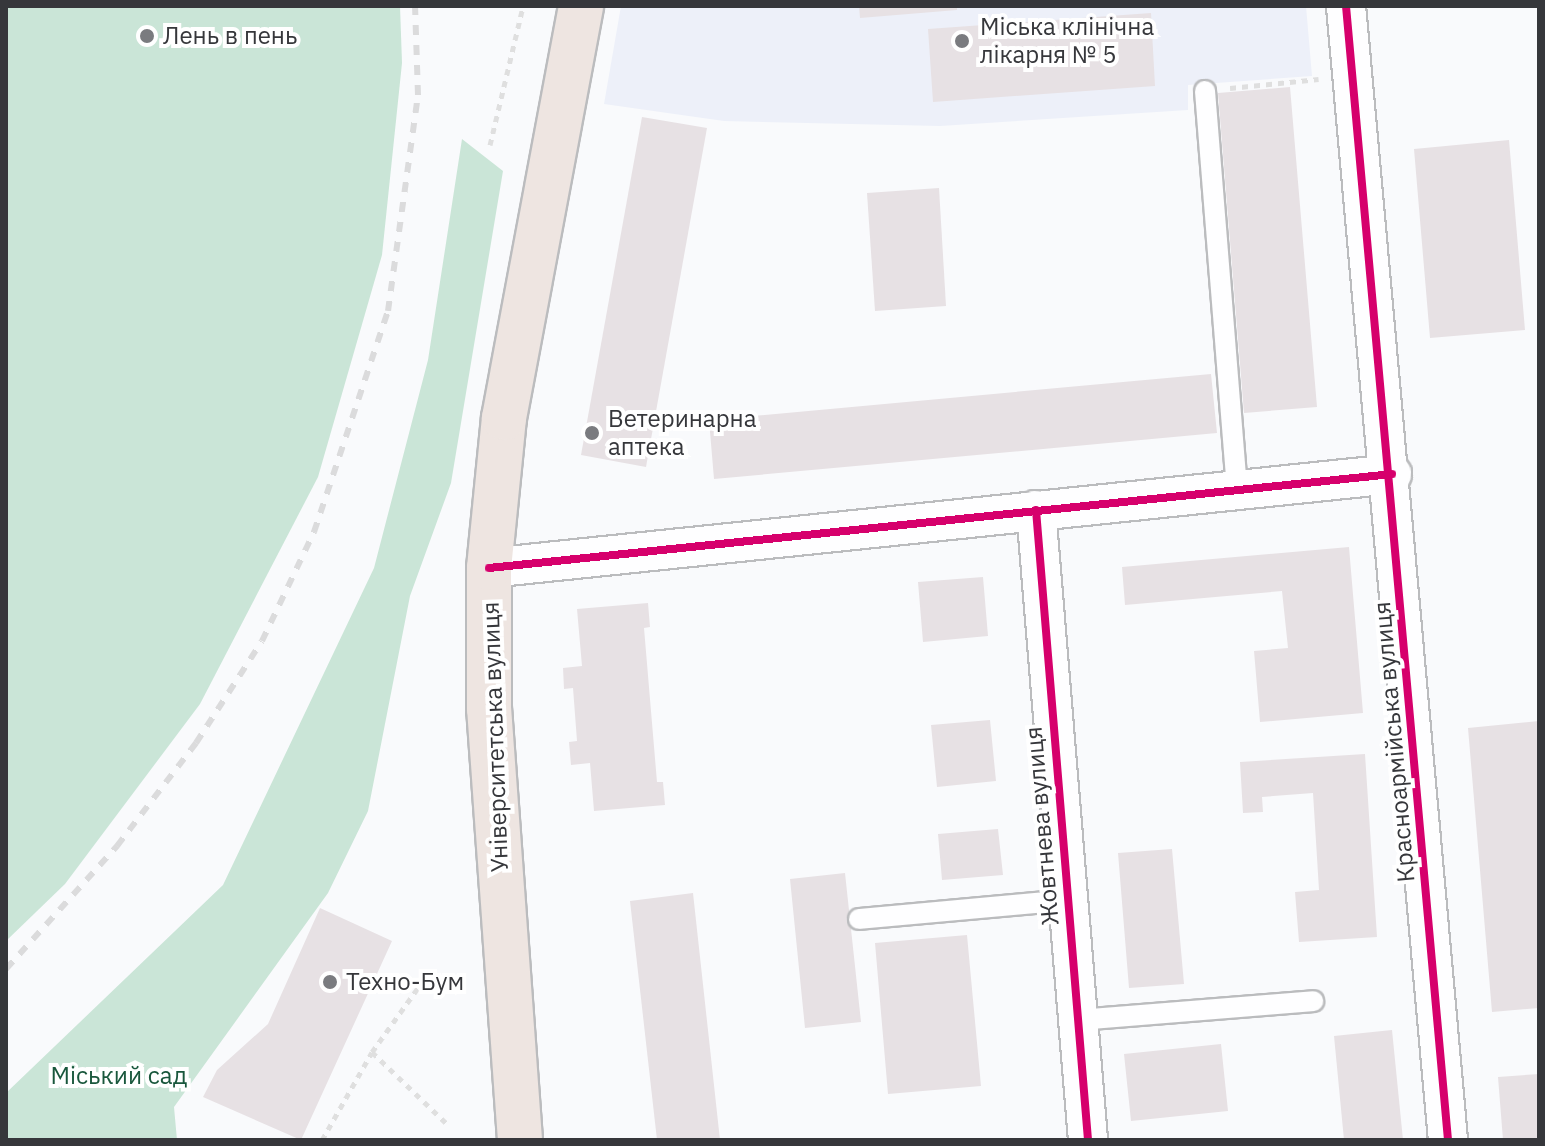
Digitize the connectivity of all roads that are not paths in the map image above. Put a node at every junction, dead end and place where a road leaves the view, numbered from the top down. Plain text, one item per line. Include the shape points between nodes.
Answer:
1 (581, 6) edge
2 (1346, 6) edge
3 (1205, 91) road end
4 (1392, 474) junction
5 (1237, 490) junction
6 (1036, 510) junction
7 (489, 568) junction
8 (1069, 900) junction
9 (859, 919) dead end
10 (1313, 1001) dead end
11 (1079, 1020) junction
12 (520, 1140) edge
13 (1088, 1140) edge
14 (1448, 1140) edge

1 - 7 main road, Університетська вулиця via 504,418
2 - 4 street, Красноармійська вулиця
3 - 5 lane
4 - 5 street
4 - 14 street, Красноармійська вулиця
5 - 6 street
6 - 7 street
6 - 8 street, Жовтнева вулиця
7 - 12 main road, Університетська вулиця via 489,709
8 - 9 lane
8 - 11 street, Жовтнева вулиця
10 - 11 lane
11 - 13 street, Жовтнева вулиця

